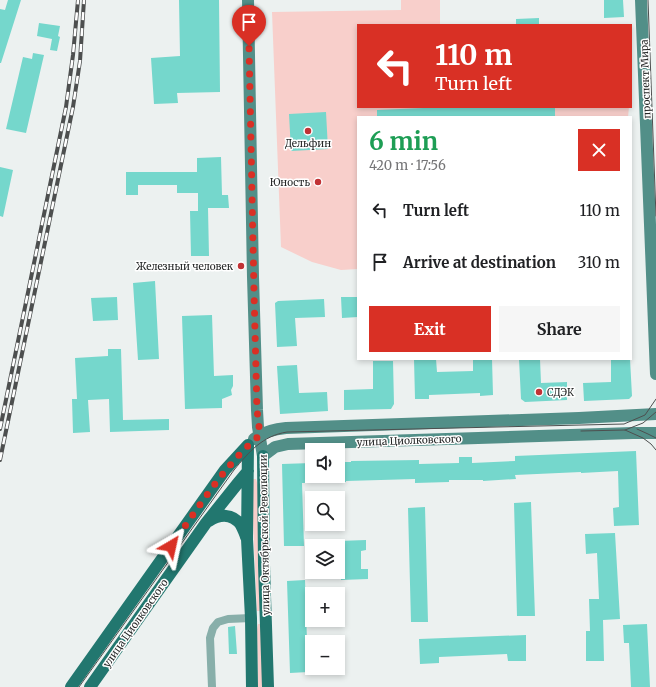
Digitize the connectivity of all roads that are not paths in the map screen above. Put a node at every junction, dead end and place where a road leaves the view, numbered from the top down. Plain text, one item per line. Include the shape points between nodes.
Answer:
1 (248, 0) edge
2 (641, 0) edge
3 (654, 253) edge
4 (656, 374) edge
5 (656, 414) edge
6 (656, 433) edge
7 (260, 435) junction
8 (248, 445) junction
9 (263, 456) junction
10 (248, 471) junction
11 (206, 522) junction
12 (247, 539) junction
13 (265, 617) junction
14 (251, 618) junction
15 (70, 687) edge
16 (90, 687) edge
17 (212, 687) edge
18 (252, 687) edge
19 (268, 687) edge

1 - 7 main road, улица Октябрьской Революции via 257,410
2 - 3 main road, проспект Мира
3 - 4 main road, проспект Мира
5 - 7 main road, улица Циолковского via 286,428
6 - 9 main road, улица Циолковского via 288,444 275,447
7 - 8 main road, улица Циолковского
7 - 9 main road, улица Октябрьской Революции
8 - 10 main road, улица Октябрьской Революции
8 - 15 main road, улица Циолковского via 225,470
9 - 10 street, улица Циолковского
9 - 13 main road, улица Октябрьской Революции
10 - 11 main road, улица Циолковского
10 - 12 main road, улица Октябрьской Революции
11 - 12 main road via 214,517 228,516 241,525
11 - 16 main road, улица Циолковского
12 - 14 main road, улица Октябрьской Революции
13 - 14 main road
13 - 19 main road, улица Октябрьской Революции
14 - 17 street via 228,619 218,622 213,628 210,638
14 - 18 main road, улица Октябрьской Революции

